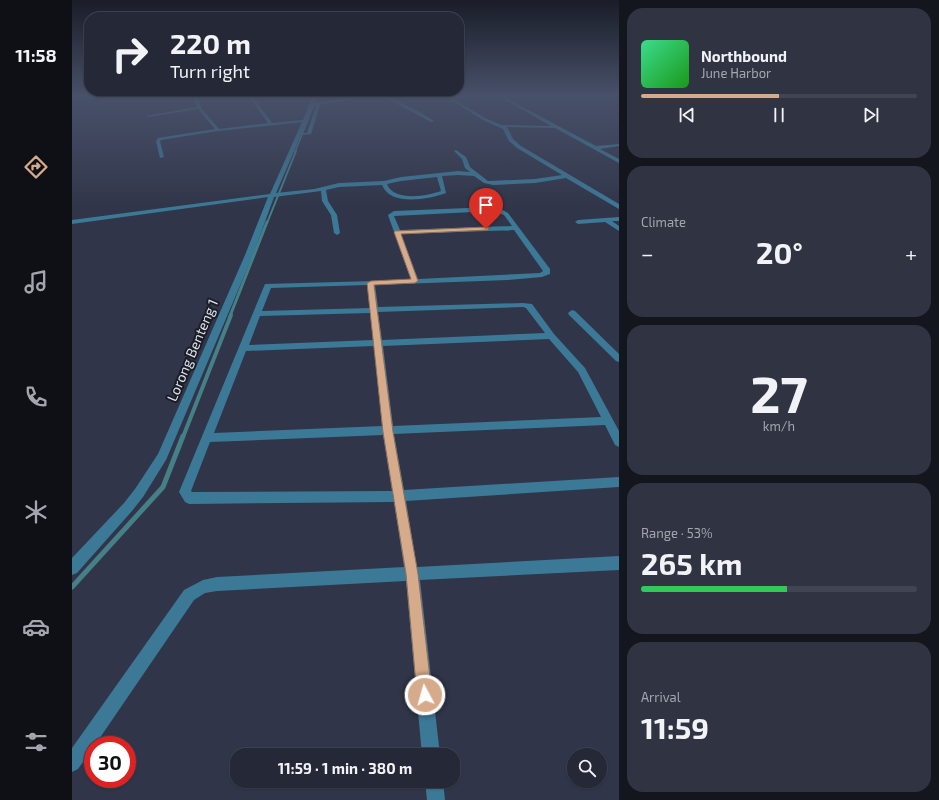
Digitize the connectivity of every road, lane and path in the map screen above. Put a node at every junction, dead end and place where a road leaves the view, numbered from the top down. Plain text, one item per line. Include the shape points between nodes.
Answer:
1 (190, 134) edge
2 (299, 134) edge
3 (508, 134) edge
4 (570, 134) edge
5 (619, 145) edge
6 (595, 148) junction
7 (456, 152) dead end
8 (619, 152) edge
9 (607, 154) junction
10 (162, 157) dead end
11 (619, 161) edge
12 (475, 174) junction
13 (439, 175) junction
14 (566, 176) junction
15 (384, 183) junction
16 (323, 189) junction
17 (274, 194) junction
18 (619, 207) edge
19 (619, 219) edge
20 (607, 221) junction
21 (72, 222) edge
22 (578, 222) dead end
23 (516, 228) junction
24 (619, 229) edge
25 (397, 232) junction
26 (337, 233) dead end
27 (415, 281) junction
28 (371, 283) junction
29 (374, 310) junction
30 (572, 312) dead end
31 (256, 314) junction
32 (551, 336) junction
33 (378, 343) junction
34 (243, 348) junction
35 (619, 359) edge
36 (608, 421) junction
37 (388, 430) junction
38 (207, 438) junction
39 (619, 442) edge
40 (619, 482) edge
41 (399, 496) junction
42 (619, 563) edge
43 (72, 568) edge
44 (412, 574) junction
45 (430, 748) edge
46 (72, 763) edge
47 (435, 788) edge
48 (436, 800) edge

1 - 10 street via 160,139 158,141
2 - 17 street, Lorong Benteng 1
3 - 14 street via 519,147
4 - 6 street
5 - 6 street
6 - 9 street
7 - 12 street via 464,158 468,168
8 - 9 street
9 - 11 street
12 - 13 street
12 - 14 street via 480,179 494,184
13 - 15 street
13 - 15 street via 444,192 435,194 399,196 391,193
14 - 18 street
15 - 16 street
16 - 17 street
16 - 26 street via 325,201 334,215
17 - 21 street
17 - 43 street, Lorong Benteng 1 via 162,457 128,507
19 - 20 street
20 - 22 street
20 - 24 street
23 - 25 street
23 - 25 street via 506,214 493,209 394,213 391,215
23 - 27 street via 546,269 542,275
25 - 27 street
27 - 28 street
28 - 29 street
28 - 31 street via 268,286
29 - 31 street
29 - 32 street via 523,305 529,306
29 - 33 street
30 - 35 street
31 - 34 street
32 - 33 street
32 - 36 street via 582,370
33 - 34 street
33 - 37 street
34 - 38 street
36 - 37 street
36 - 39 street
37 - 38 street
37 - 41 street
38 - 41 street via 185,492 189,498
40 - 41 street
41 - 44 street
42 - 44 street
44 - 45 street
44 - 46 street via 217,584 203,587 189,595
47 - 48 street

